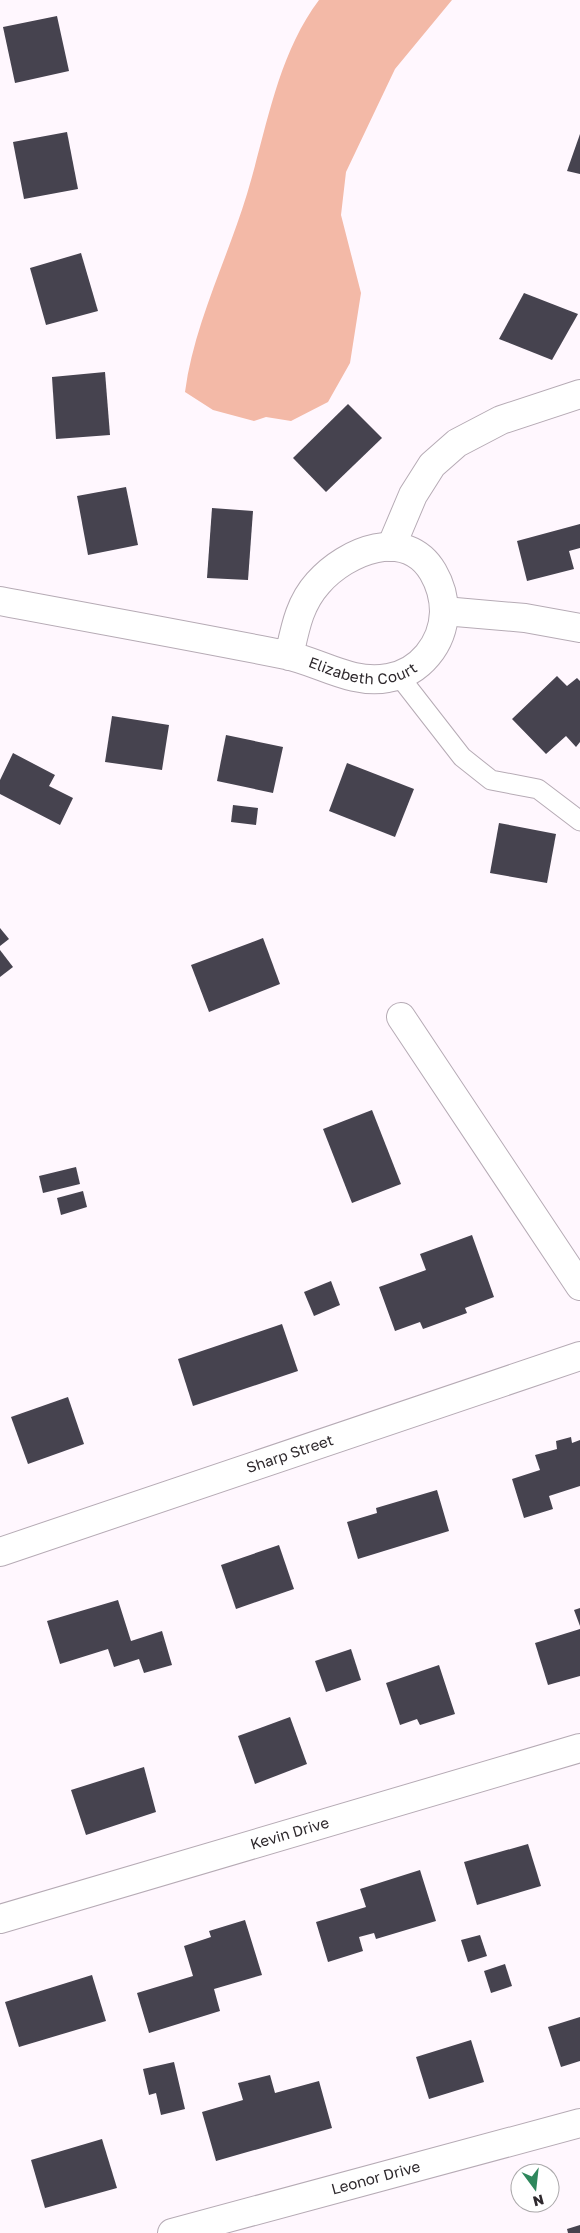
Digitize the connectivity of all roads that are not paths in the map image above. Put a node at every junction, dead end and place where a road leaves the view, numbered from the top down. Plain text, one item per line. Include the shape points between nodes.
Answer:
1 (580, 394) edge
2 (391, 547) junction
3 (0, 601) edge
4 (444, 611) junction
5 (580, 628) edge
6 (289, 656) junction
7 (399, 676) junction
8 (580, 821) edge
9 (401, 1017) dead end
10 (580, 1286) edge
11 (580, 1356) edge
12 (0, 1552) edge
13 (580, 1748) edge
14 (0, 1919) edge
15 (580, 2123) edge
16 (172, 2233) edge

1 - 2 street via 501,420 457,443 432,465 413,495
2 - 4 street, Elizabeth Court via 415,552 429,566 440,585
2 - 6 street, Elizabeth Court via 358,554 328,572 298,613
3 - 6 street, Elizabeth Court
4 - 5 street via 525,618
4 - 7 street, Elizabeth Court via 436,644 414,668
6 - 7 street, Elizabeth Court via 357,678
7 - 8 lane via 462,757 492,780 538,790
9 - 10 street
11 - 12 street, Sharp Street
13 - 14 street, Kevin Drive
15 - 16 street, Leonor Drive

